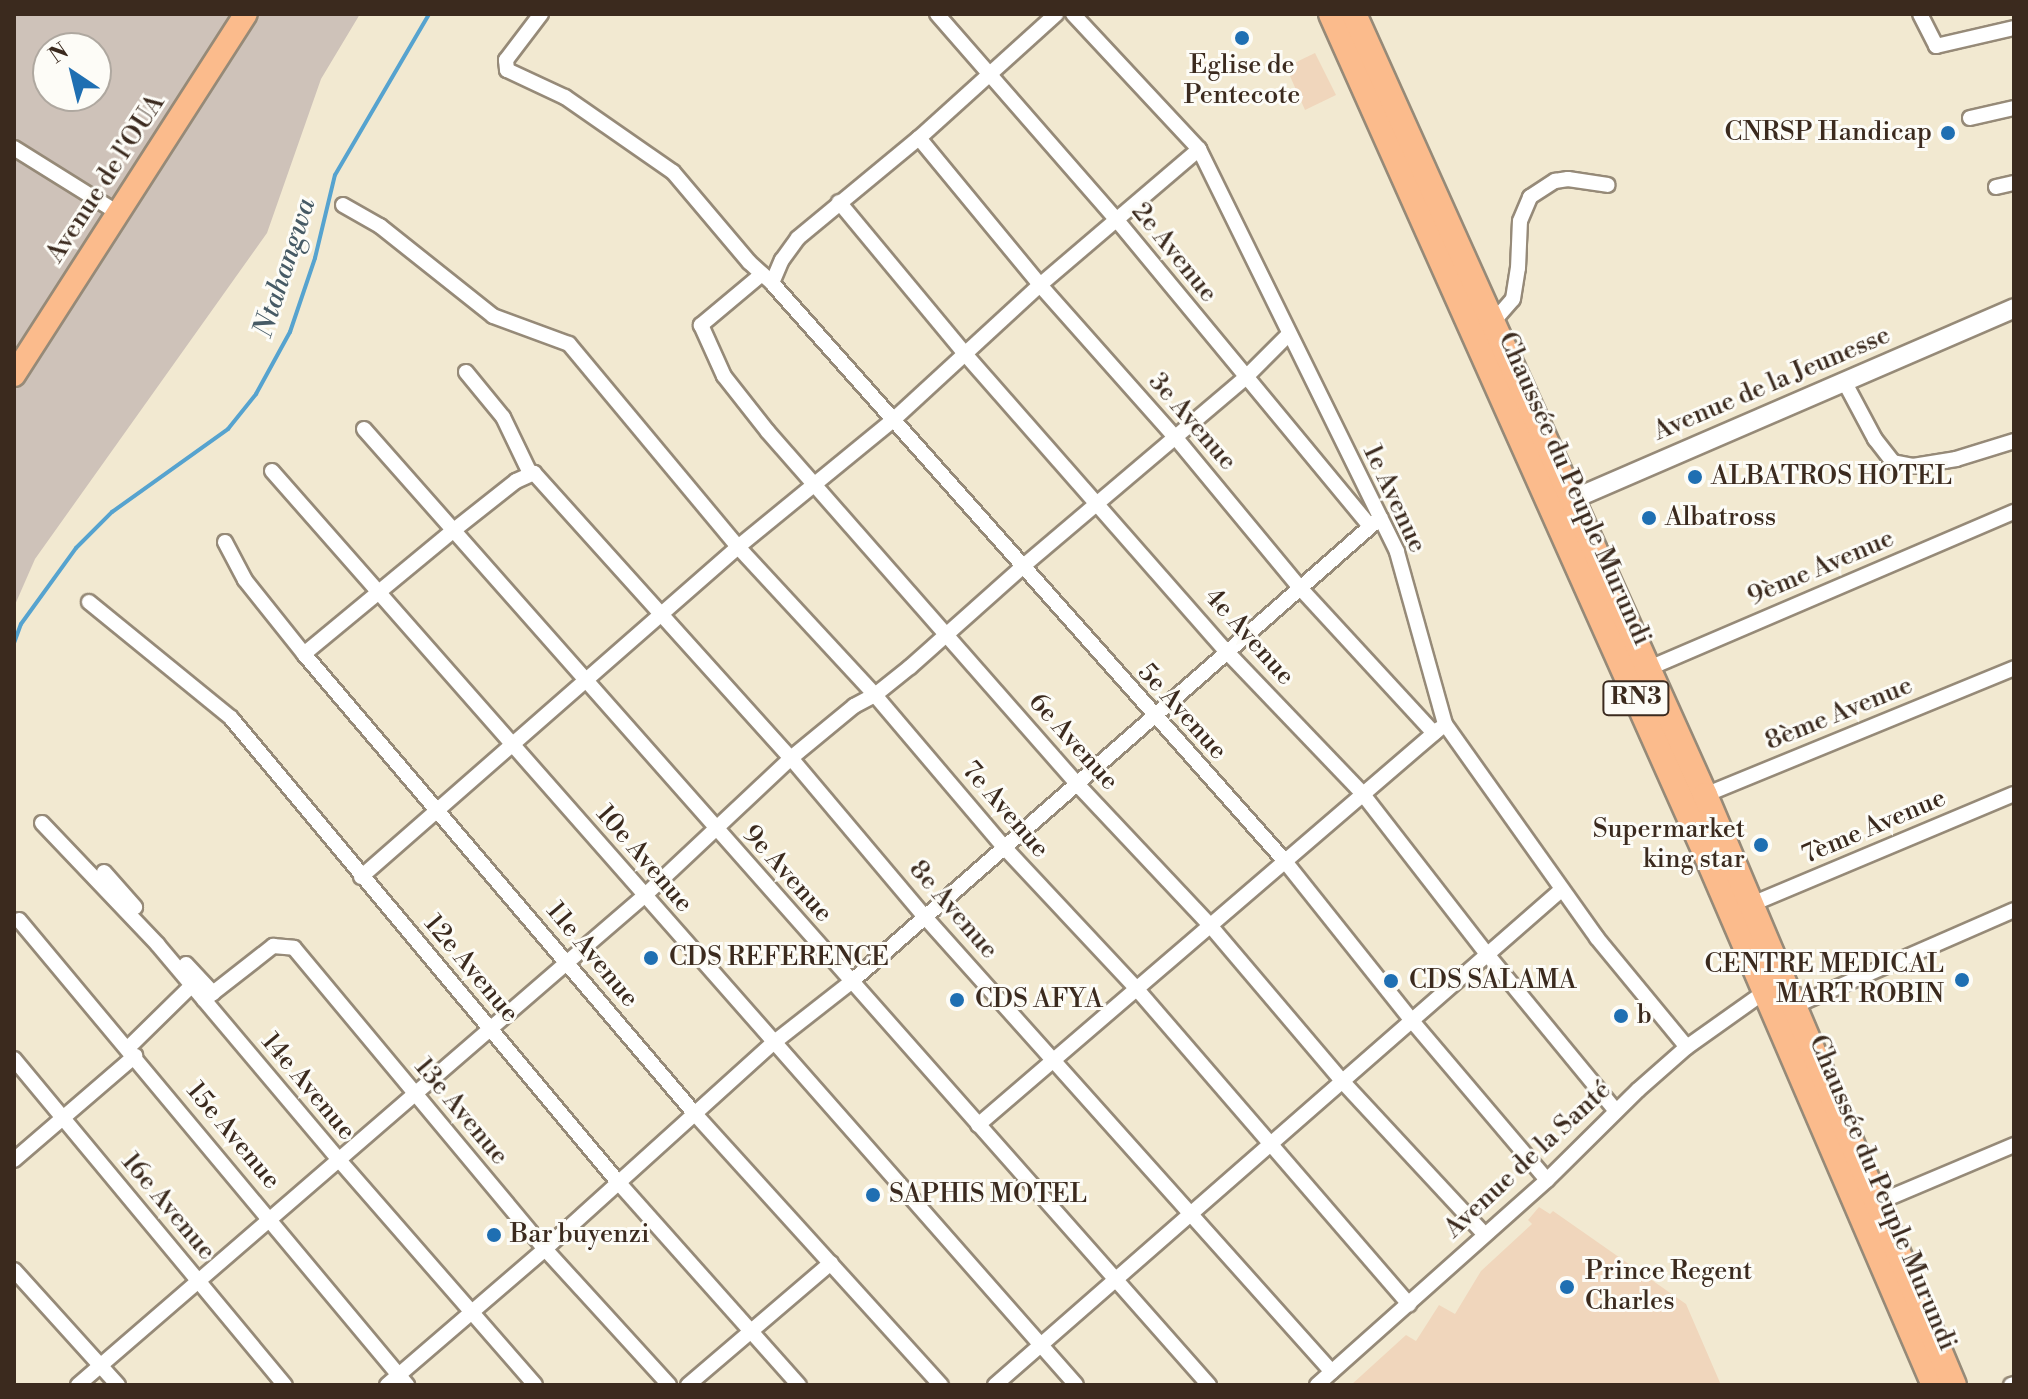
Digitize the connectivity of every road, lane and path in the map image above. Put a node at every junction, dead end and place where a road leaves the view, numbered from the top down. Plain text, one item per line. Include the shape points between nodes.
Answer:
1 (246, 14) edge
2 (541, 14) edge
3 (937, 14) edge
4 (1056, 14) edge
5 (1073, 14) edge
6 (1920, 14) edge
7 (1340, 17) edge
8 (2014, 28) edge
9 (990, 76) junction
10 (2014, 108) edge
11 (1970, 118) dead end
12 (919, 138) junction
13 (14, 148) edge
14 (1199, 149) junction
15 (2014, 183) edge
16 (1608, 185) dead end
17 (1996, 187) dead end
18 (839, 202) junction
19 (343, 205) dead end
20 (118, 213) junction
21 (1116, 219) junction
22 (767, 279) junction
23 (1040, 285) junction
24 (2014, 308) edge
25 (1493, 322) junction
26 (1288, 335) junction
27 (965, 354) junction
28 (466, 372) dead end
29 (14, 375) edge
30 (1245, 378) junction
31 (1844, 381) junction
32 (892, 421) junction
33 (364, 429) dead end
34 (1176, 438) junction
35 (2014, 441) edge
36 (272, 471) dead end
37 (535, 476) junction
38 (814, 484) junction
39 (1098, 504) junction
40 (1562, 504) junction
41 (2014, 512) edge
42 (1375, 522) junction
43 (454, 530) junction
44 (225, 542) dead end
45 (738, 547) junction
46 (1021, 568) junction
47 (1301, 589) junction
48 (378, 591) junction
49 (89, 602) dead end
50 (662, 613) junction
51 (947, 636) junction
52 (1227, 652) junction
53 (304, 654) junction
54 (2014, 668) edge
55 (1647, 669) junction
56 (586, 681) junction
57 (875, 695) junction
58 (1154, 717) junction
59 (1440, 729) junction
60 (513, 743) junction
61 (791, 758) junction
62 (1077, 784) junction
63 (1362, 793) junction
64 (2014, 794) edge
65 (1705, 795) junction
66 (1681, 805) junction
67 (439, 810) junction
68 (42, 823) dead end
69 (716, 829) junction
70 (1004, 847) junction
71 (1284, 860) junction
72 (104, 872) dead end
73 (361, 877) junction
74 (1561, 890) junction
75 (643, 897) junction
76 (1752, 904) junction
77 (2014, 910) edge
78 (925, 917) junction
79 (19, 920) dead end
80 (1209, 924) junction
81 (1487, 954) junction
82 (566, 962) junction
83 (851, 982) junction
84 (192, 985) junction
85 (1773, 986) junction
86 (1136, 988) junction
87 (208, 997) junction
88 (1792, 1007) junction
89 (1413, 1022) junction
90 (490, 1028) junction
91 (772, 1044) junction
92 (1687, 1047) junction
93 (131, 1052) junction
94 (14, 1059) edge
95 (1055, 1059) junction
96 (1342, 1081) junction
97 (414, 1095) junction
98 (1616, 1111) junction
99 (695, 1114) junction
100 (61, 1116) junction
101 (978, 1125) junction
102 (1270, 1143) junction
103 (2014, 1145) edge
104 (14, 1160) edge
105 (339, 1160) junction
106 (1547, 1180) junction
107 (618, 1182) junction
108 (1879, 1202) junction
109 (1193, 1212) junction
110 (270, 1220) junction
111 (1484, 1234) junction
112 (545, 1249) junction
113 (831, 1263) junction
114 (14, 1270) edge
115 (1117, 1278) junction
116 (198, 1281) junction
117 (1409, 1304) junction
118 (473, 1312) junction
119 (751, 1333) junction
120 (1041, 1345) junction
121 (100, 1366) junction
122 (1332, 1372) junction
123 (398, 1382) edge
124 (78, 1385) edge
125 (118, 1385) edge
126 (285, 1385) edge
127 (535, 1385) edge
128 (669, 1385) edge
129 (688, 1385) edge
130 (799, 1385) edge
131 (941, 1385) edge
132 (995, 1385) edge
133 (1076, 1385) edge
134 (1209, 1385) edge
135 (1317, 1385) edge
136 (1934, 1385) edge
137 (1954, 1385) edge

1 - 20 main road, Avenue de l'OUA
2 - 22 street via 506,60 507,70 565,97 673,172
3 - 9 street, 2e Avenue
4 - 9 street
5 - 14 street, 1e Avenue
6 - 8 street via 1936,46
7 - 25 highway, Chaussée du Peuple Murundi / RN3
7 - 40 highway, Chaussée du Peuple Murundi / RN3
9 - 12 street
9 - 21 street, 2e Avenue
10 - 11 street
12 - 18 street
12 - 23 street, 3e Avenue
13 - 20 street
14 - 21 street
14 - 26 street, 1e Avenue
15 - 17 street
16 - 25 street via 1555,181 1530,197 1520,221 1513,299
18 - 22 street via 798,238
18 - 27 street, 4e Avenue
19 - 45 street, 7e Avenue via 380,226 493,316 569,344
20 - 29 main road, Avenue de l'OUA
21 - 23 street
21 - 30 street, 2e Avenue
22 - 32 street, 5e Avenue
22 - 38 street, 6e Avenue via 703,322 702,329 724,376
23 - 27 street
23 - 34 street, 3e Avenue
24 - 31 street, Avenue de la Jeunesse
25 - 40 highway, Chaussée du Peuple Murundi / RN3
26 - 30 street
26 - 42 street, 1e Avenue
27 - 32 street
27 - 39 street, 4e Avenue
28 - 37 street, 8e Avenue via 503,417
30 - 34 street
30 - 42 street, 2e Avenue
31 - 35 street via 1893,462 1913,466 1956,459
31 - 40 street, Avenue de la Jeunesse
32 - 38 street
32 - 46 street, 5e Avenue
33 - 43 street, 9e Avenue
34 - 39 street
34 - 47 street, 3e Avenue
36 - 48 street, 10e Avenue
37 - 43 street
37 - 50 street, 8e Avenue
38 - 45 street
38 - 51 street, 6e Avenue
39 - 46 street
39 - 52 street, 4e Avenue
40 - 55 highway, Chaussée du Peuple Murundi / RN3
40 - 66 highway, Chaussée du Peuple Murundi / RN3
41 - 55 street, 9ème Avenue
42 - 47 street
42 - 59 street, 1e Avenue via 1397,552
43 - 48 street
43 - 56 street, 9e Avenue
44 - 53 street, 11e Avenue via 245,580
45 - 50 street
45 - 57 street, 7e Avenue
46 - 51 street
46 - 58 street, 5e Avenue
47 - 52 street
47 - 59 street, 3e Avenue
48 - 53 street
48 - 60 street, 10e Avenue
49 - 73 street, 12e Avenue via 231,718
50 - 56 street
50 - 61 street, 8e Avenue
51 - 57 street
51 - 62 street, 6e Avenue
52 - 58 street
52 - 63 street, 4e Avenue
53 - 67 street, 11e Avenue
54 - 65 street, 8ème Avenue
55 - 65 highway, Chaussée du Peuple Murundi / RN3
56 - 60 street
56 - 69 street, 9e Avenue
57 - 61 street
57 - 70 street, 7e Avenue
58 - 62 street
58 - 71 street, 5e Avenue
59 - 63 street
59 - 74 street, 1e Avenue
60 - 67 street
60 - 75 street, 10e Avenue
61 - 69 street
61 - 78 street, 8e Avenue
62 - 70 street
62 - 80 street, 6e Avenue
63 - 71 street
63 - 81 street, 4e Avenue
64 - 76 street, 7ème Avenue
65 - 66 street, 8ème Avenue
65 - 76 highway, Chaussée du Peuple Murundi / RN3
66 - 85 highway, Chaussée du Peuple Murundi / RN3
67 - 73 street
67 - 82 street, 11e Avenue
68 - 84 street, 14e Avenue
69 - 75 street
69 - 83 street, 9e Avenue
70 - 78 street
70 - 86 street, 7e Avenue
71 - 80 street
71 - 89 street, 5e Avenue
72 - 87 street
73 - 90 street, 12e Avenue
74 - 81 street
74 - 92 street, 1e Avenue
75 - 82 street
75 - 91 street, 10e Avenue
76 - 85 highway, Chaussée du Peuple Murundi / RN3
77 - 88 street
78 - 83 street
78 - 95 street, 8e Avenue
79 - 93 street, 15e Avenue
80 - 86 street
80 - 96 street, 6e Avenue
81 - 89 street
81 - 98 street, 4e Avenue
82 - 90 street
82 - 99 street, 11e Avenue
83 - 91 street
83 - 101 street, 9e Avenue
84 - 87 street, 14e Avenue
84 - 93 street
85 - 88 highway, Chaussée du Peuple Murundi / RN3
85 - 92 street, Avenue de la Santé
85 - 136 highway, Chaussée du Peuple Murundi / RN3
86 - 95 street
86 - 102 street, 7e Avenue
87 - 97 street, 13e Avenue via 273,946 294,948
87 - 105 street, 14e Avenue
88 - 108 highway, Chaussée du Peuple Murundi / RN3
89 - 96 street
89 - 106 street, 5e Avenue
90 - 97 street
90 - 107 street, 12e Avenue
91 - 99 street
91 - 120 street, 10e Avenue
92 - 98 street, Avenue de la Santé
93 - 100 street
93 - 110 street, 15e Avenue
94 - 100 street, 16e Avenue
95 - 101 street
95 - 109 street, 8e Avenue
96 - 102 street
96 - 111 street, 6e Avenue
97 - 105 street
97 - 112 street, 13e Avenue
98 - 106 street, Avenue de la Santé
99 - 107 street
99 - 113 street, 11e Avenue
100 - 104 street
100 - 116 street, 16e Avenue
101 - 115 street, 9e Avenue
102 - 109 street
102 - 117 street, 7e Avenue
103 - 108 street
105 - 110 street
105 - 118 street, 14e Avenue
106 - 111 street, Avenue de la Santé
107 - 112 street
107 - 119 street, 12e Avenue
108 - 137 highway, Chaussée du Peuple Murundi / RN3
109 - 115 street
109 - 122 street, 8e Avenue
110 - 116 street
110 - 123 street, 15e Avenue
111 - 117 street, Avenue de la Santé
112 - 118 street
112 - 128 street, 13e Avenue
113 - 119 street
113 - 131 street, 11e Avenue
114 - 121 street
115 - 120 street
115 - 134 street, 9e Avenue
116 - 121 street
116 - 126 street, 16e Avenue
117 - 122 street, Avenue de la Santé
118 - 123 street
118 - 127 street, 14e Avenue
119 - 129 street
119 - 130 street, 12e Avenue
120 - 132 street
120 - 133 street, 10e Avenue
121 - 124 street
121 - 125 street
122 - 135 street, Avenue de la Santé

